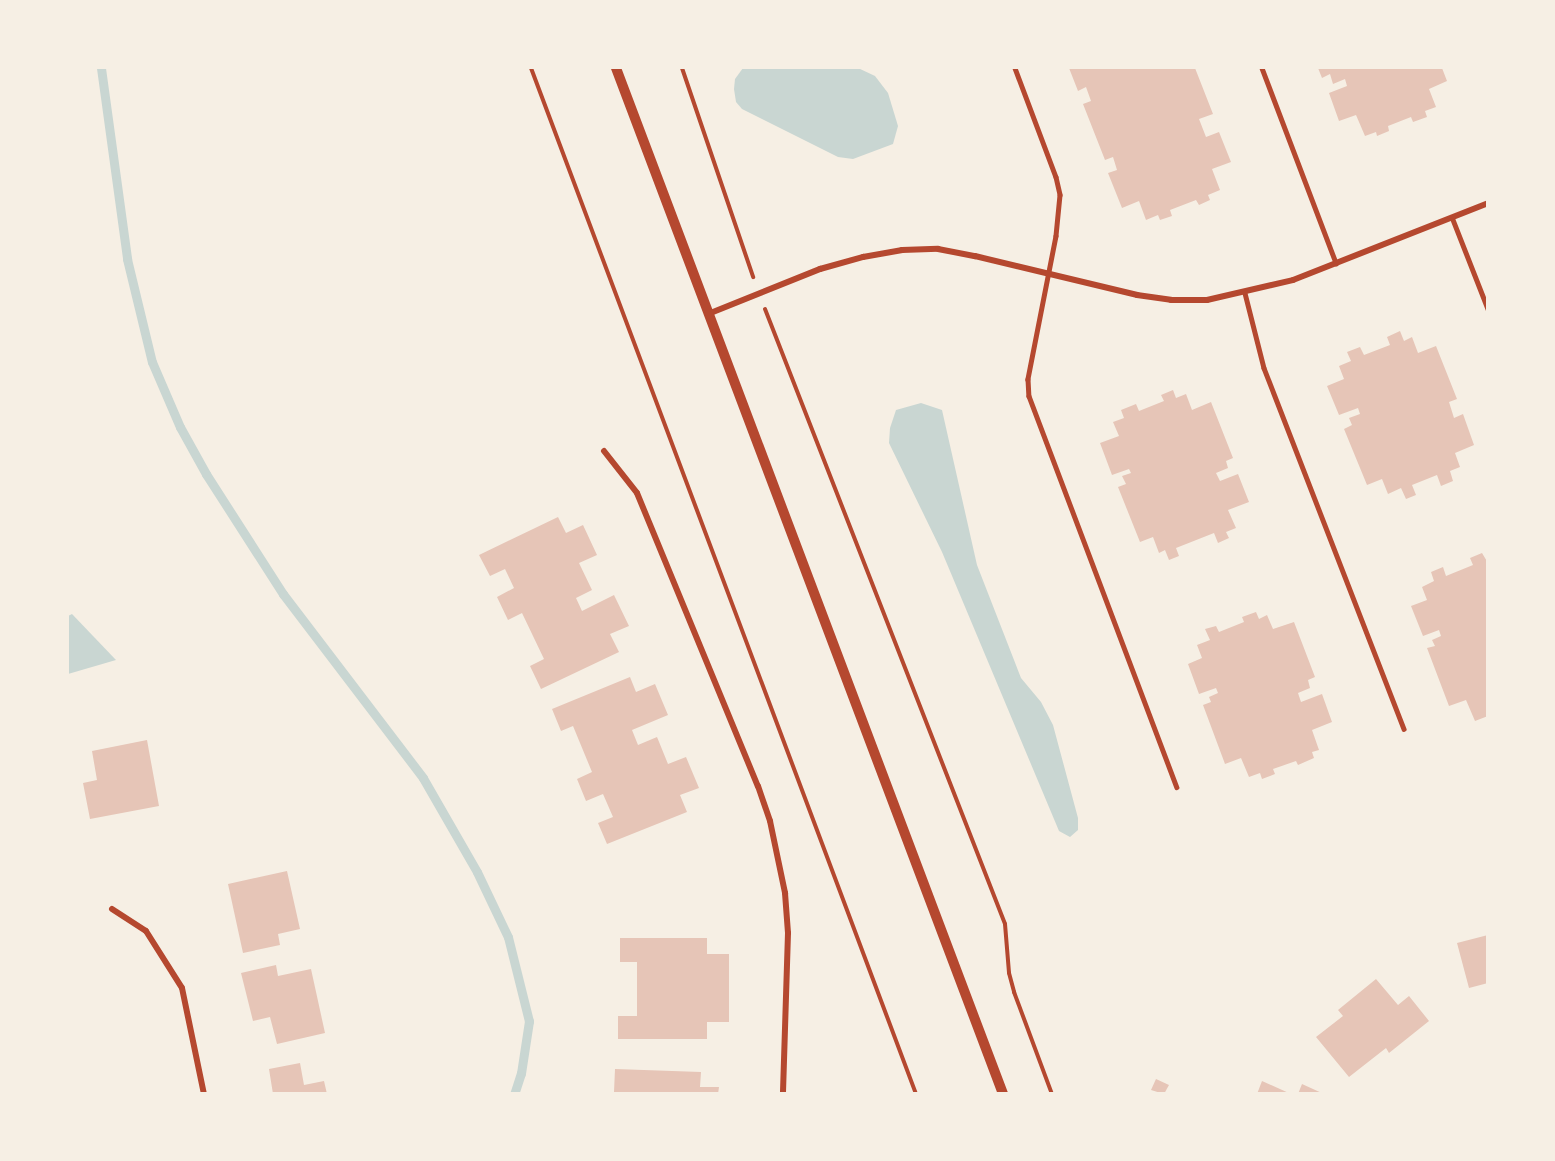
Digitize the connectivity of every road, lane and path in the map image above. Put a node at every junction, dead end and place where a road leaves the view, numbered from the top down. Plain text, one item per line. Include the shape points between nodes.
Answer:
1 (531, 68) edge
2 (616, 68) edge
3 (682, 68) edge
4 (1015, 68) edge
5 (1262, 68) edge
6 (1488, 203) edge
7 (1452, 217) junction
8 (1336, 263) junction
9 (1049, 274) junction
10 (759, 293) junction
11 (1245, 293) junction
12 (1488, 309) edge
13 (708, 314) junction
14 (604, 451) dead end
15 (1404, 729) dead end
16 (1176, 787) dead end
17 (112, 909) dead end
18 (204, 1094) edge
19 (783, 1094) edge
20 (916, 1094) edge
21 (1003, 1094) edge
22 (1052, 1094) edge

1 - 20 path
2 - 13 street
3 - 10 path
4 - 9 lane via 1060,195
5 - 8 lane
6 - 7 street
7 - 8 street
7 - 12 lane
8 - 11 street
9 - 10 street via 938,249 902,250 820,269
9 - 11 street via 1171,300 1207,300
9 - 16 lane via 1029,396
10 - 13 street
10 - 22 path via 1005,924 1014,992
11 - 15 lane via 1264,368
13 - 21 street
14 - 19 street via 638,493 770,821 789,933
17 - 18 street via 146,931 182,988

